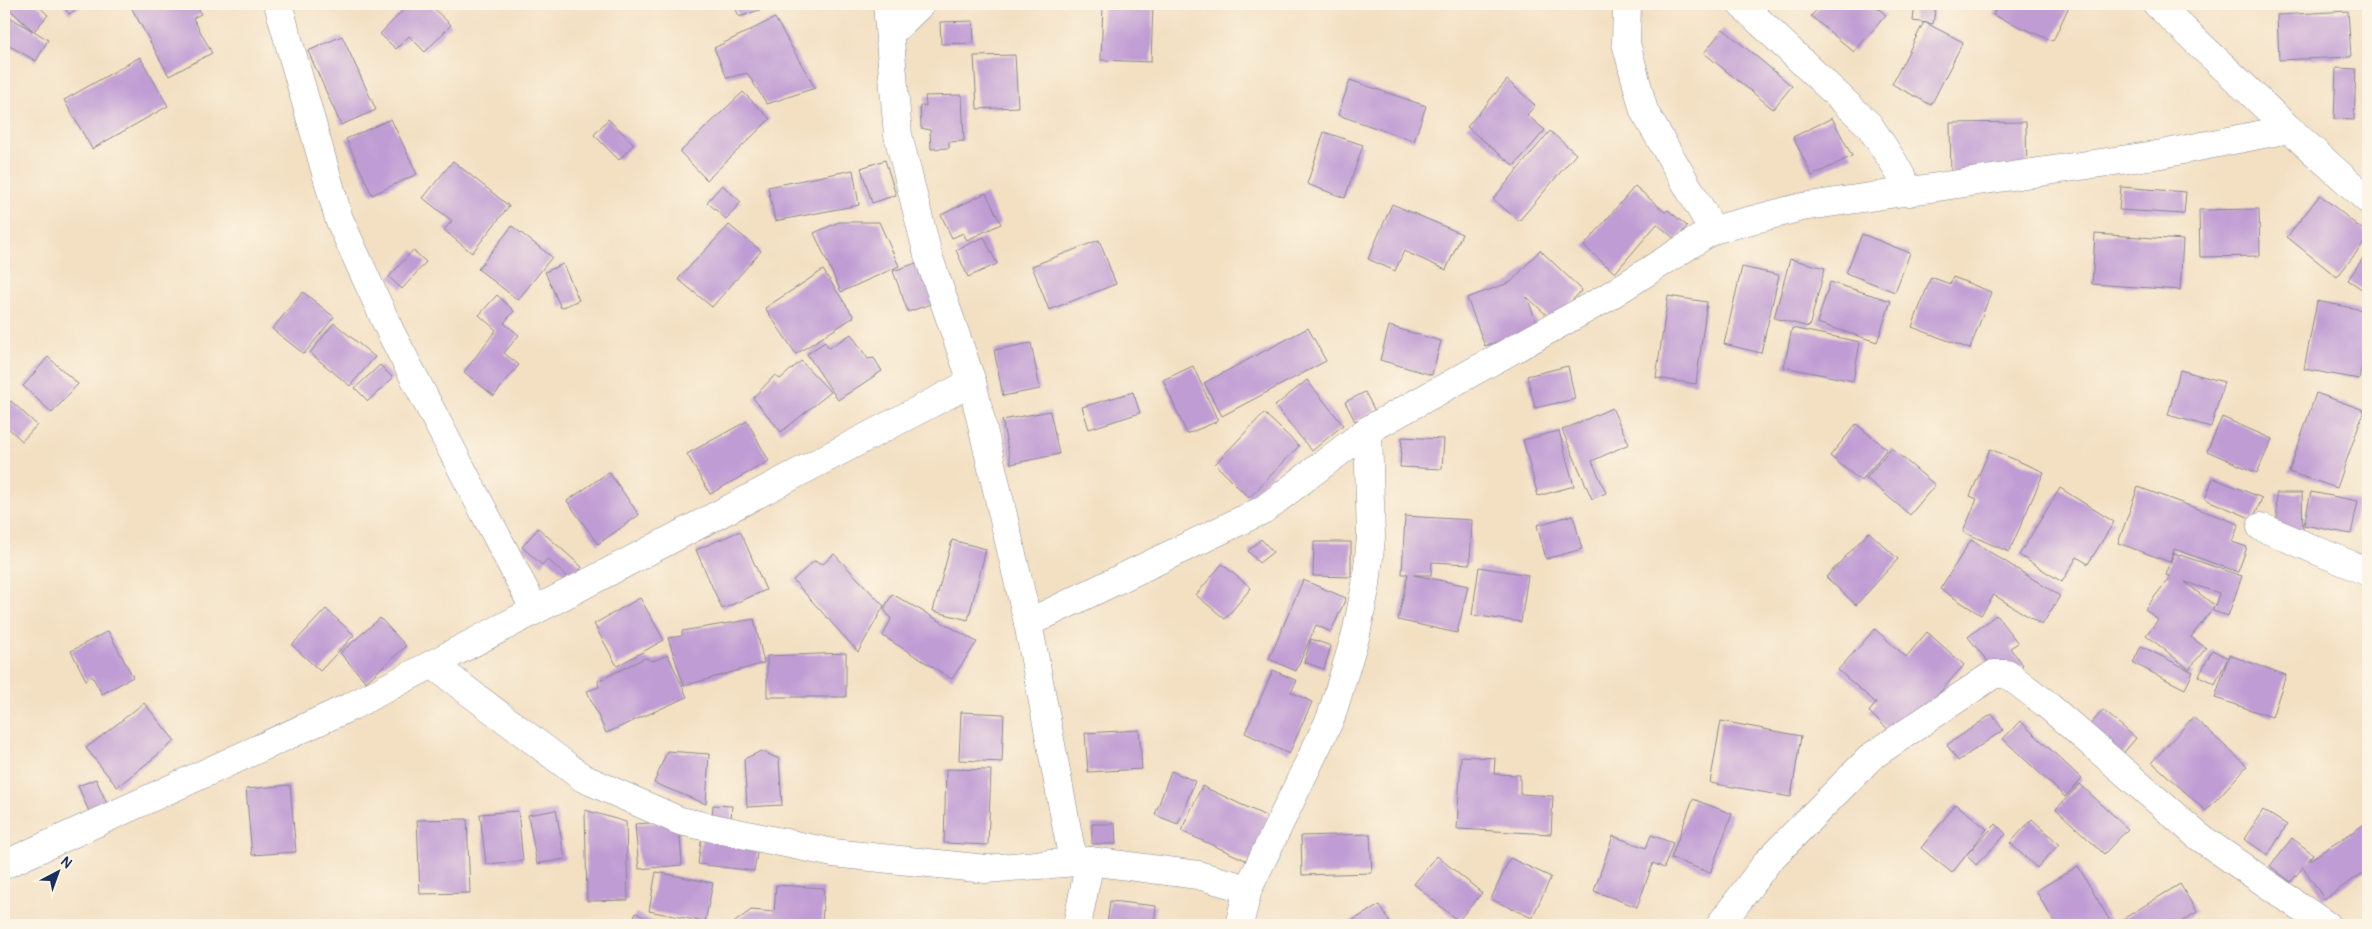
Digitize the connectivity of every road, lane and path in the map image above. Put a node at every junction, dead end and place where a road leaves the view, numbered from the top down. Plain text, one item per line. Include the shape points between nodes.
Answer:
1 (278, 4) edge
2 (887, 4) edge
3 (921, 4) edge
4 (1627, 4) edge
5 (1741, 4) edge
6 (2157, 4) edge
7 (890, 34) junction
8 (2289, 129) junction
9 (1910, 192) junction
10 (2368, 200) edge
11 (1713, 230) junction
12 (972, 382) junction
13 (1368, 430) junction
14 (2261, 527) dead end
15 (2368, 572) edge
16 (535, 610) junction
17 (1028, 623) junction
18 (432, 664) junction
19 (1081, 861) junction
20 (4, 865) edge
21 (1248, 889) junction
22 (1077, 925) edge
23 (1239, 925) edge
24 (1720, 925) edge
25 (2326, 925) edge

1 - 16 street via 339,219 391,333
2 - 7 street
3 - 7 street
4 - 11 street via 1626,43 1644,111
5 - 9 street via 1869,125
6 - 8 street
7 - 12 street via 898,135 928,255
8 - 9 street via 2162,154
8 - 10 street
9 - 11 street via 1802,206
11 - 13 street via 1606,298
12 - 16 street
12 - 17 street
13 - 17 street via 1263,510
13 - 21 street via 1370,538 1366,585 1356,634 1330,717
14 - 15 street
16 - 18 street
17 - 19 street
18 - 19 street via 583,778 680,821 833,853 986,868
18 - 20 street via 352,706
19 - 21 street via 1198,875
19 - 22 street
21 - 23 street
24 - 25 street via 1768,861 1872,756 1994,674 2007,674 2030,691 2198,836

